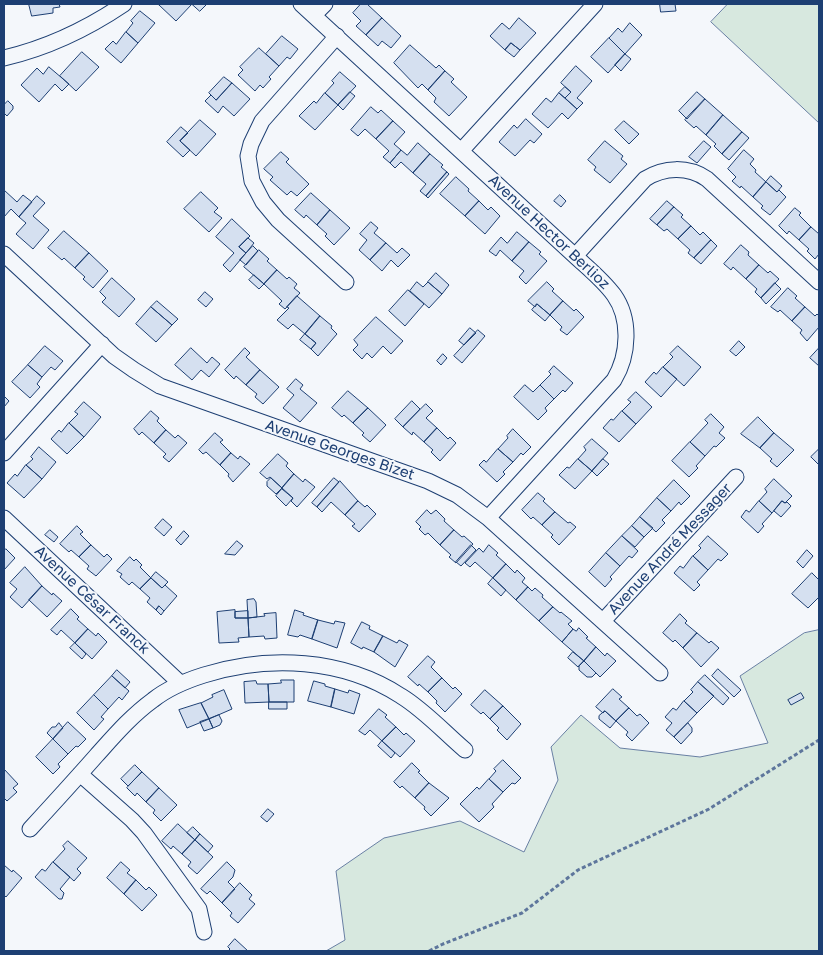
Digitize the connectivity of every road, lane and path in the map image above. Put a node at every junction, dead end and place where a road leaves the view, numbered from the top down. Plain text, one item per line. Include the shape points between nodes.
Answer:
1 (124, 4) edge
2 (301, 4) edge
3 (325, 4) edge
4 (595, 4) edge
5 (314, 15) junction
6 (337, 36) junction
7 (4, 58) edge
8 (461, 150) junction
9 (4, 254) edge
10 (575, 256) junction
11 (346, 282) dead end
12 (819, 282) edge
13 (102, 344) junction
14 (4, 453) edge
15 (736, 477) dead end
16 (4, 518) edge
17 (488, 518) junction
18 (603, 621) junction
19 (660, 673) dead end
20 (180, 683) junction
21 (819, 740) edge
22 (465, 750) dead end
23 (80, 774) junction
24 (30, 829) dead end
25 (204, 932) dead end
26 (429, 951) edge

1 - 7 street via 70,35
2 - 5 street, Avenue Hector Berlioz
3 - 5 street
4 - 8 street
5 - 6 street, Avenue Hector Berlioz
6 - 8 street, Avenue Hector Berlioz
6 - 11 street via 262,121 248,156 252,181 263,202 278,220
8 - 10 street, Avenue Hector Berlioz
9 - 13 street, Avenue Georges Bizet
10 - 12 street via 638,185 653,175 684,170 706,180
10 - 17 street, Avenue Hector Berlioz via 609,289 623,313 626,341 623,360 605,391
13 - 14 street
13 - 17 street, Avenue Georges Bizet via 160,386 428,481 457,495
15 - 18 street, Avenue André Messager
16 - 20 street, Avenue César Franck
17 - 18 street, Avenue Georges Bizet
18 - 19 street, Avenue Georges Bizet
20 - 22 street via 212,672 263,663 327,667 358,675 402,696
20 - 23 street via 154,698 132,717
21 - 26 path via 709,809 578,870 522,913
23 - 24 street
23 - 25 street via 144,834 196,904

